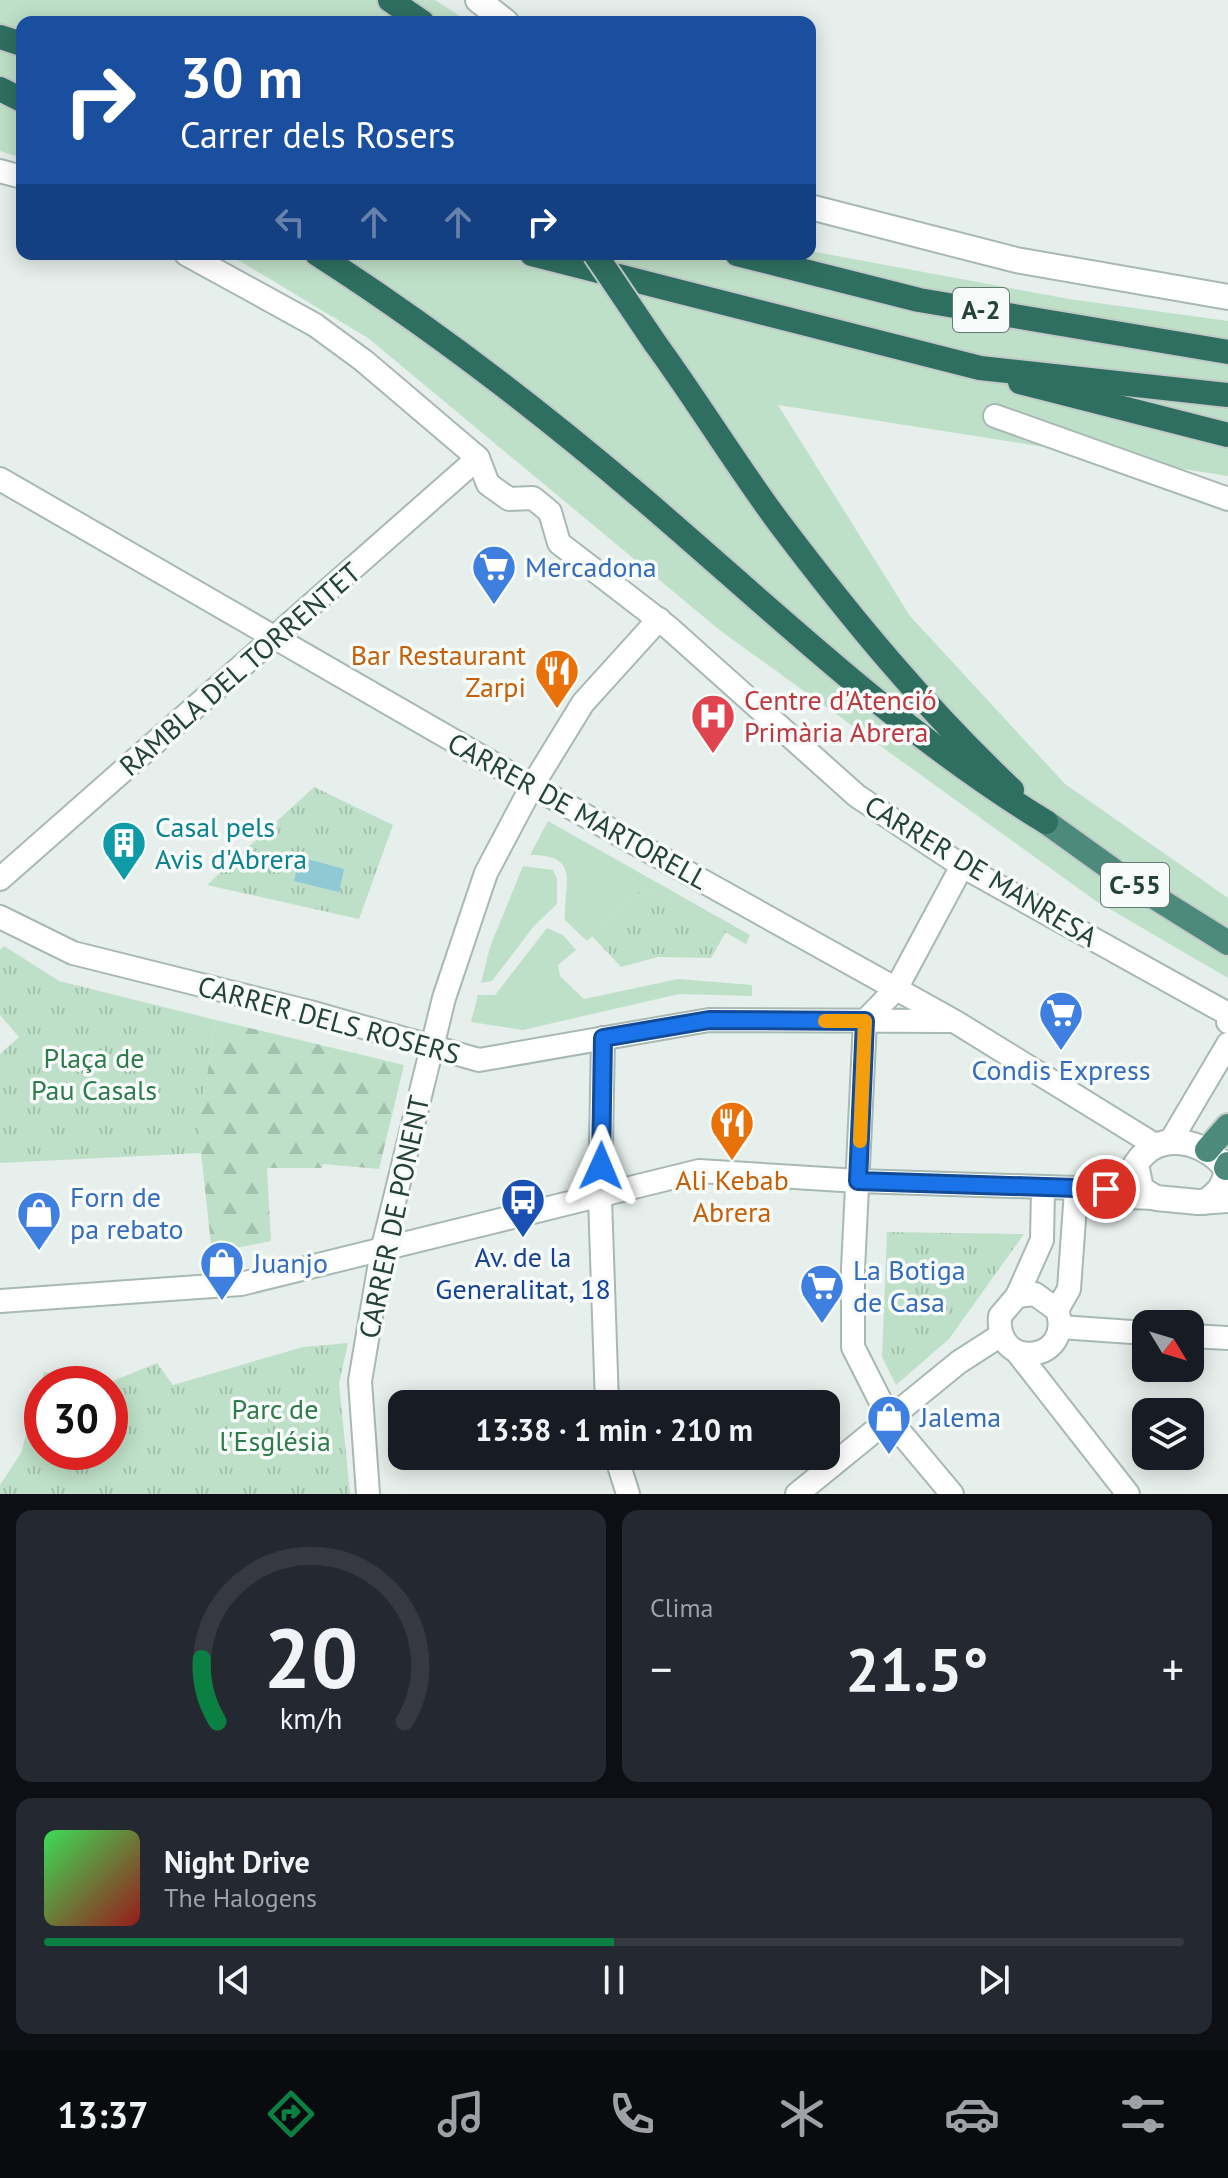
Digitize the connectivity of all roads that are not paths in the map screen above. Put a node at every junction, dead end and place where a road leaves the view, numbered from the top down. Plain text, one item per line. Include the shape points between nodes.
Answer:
1 (390, 0) edge
2 (478, 0) edge
3 (413, 16) edge
4 (498, 16) edge
5 (816, 209) edge
6 (197, 260) edge
7 (326, 260) edge
8 (556, 260) edge
9 (599, 260) edge
10 (761, 260) edge
11 (1228, 297) edge
12 (1228, 352) edge
13 (980, 368) junction
14 (1228, 395) edge
15 (995, 416) dead end
16 (1228, 435) edge
17 (478, 458) junction
18 (0, 479) edge
19 (1228, 499) edge
20 (659, 619) junction
21 (274, 638) junction
22 (532, 786) junction
23 (1046, 822) junction
24 (962, 866) junction
25 (0, 879) edge
26 (0, 917) edge
27 (1228, 943) edge
28 (896, 989) junction
29 (1228, 1014) edge
30 (865, 1021) junction
31 (954, 1021) junction
32 (1228, 1022) edge
33 (603, 1038) junction
34 (1228, 1044) edge
35 (432, 1046) junction
36 (1228, 1126) edge
37 (1162, 1143) junction
38 (1207, 1150) junction
39 (1136, 1164) junction
40 (1227, 1167) edge
41 (858, 1181) junction
42 (1043, 1189) junction
43 (1106, 1189) junction
44 (1076, 1191) junction
45 (600, 1198) junction
46 (1156, 1198) junction
47 (1216, 1201) edge
48 (382, 1251) junction
49 (1017, 1296) junction
50 (0, 1301) edge
51 (1058, 1318) junction
52 (1132, 1331) edge
53 (1001, 1335) junction
54 (1204, 1337) edge
55 (1228, 1338) edge
56 (1017, 1352) junction
57 (607, 1390) edge
58 (890, 1420) junction
59 (620, 1470) edge
60 (368, 1494) edge
61 (628, 1494) edge
62 (797, 1494) edge
63 (952, 1494) edge
64 (1128, 1494) edge

1 - 3 highway
2 - 4 street
5 - 11 street via 1016,260
6 - 17 street, CARRER DE MANRESA via 315,325
7 - 23 highway, C-55 via 408,312 484,371 978,781
8 - 13 highway, A-2
9 - 23 highway, bridge via 778,522 930,709
10 - 12 highway, A-2 via 919,300
13 - 14 highway, A-2
13 - 16 highway via 1050,392
15 - 19 street
17 - 20 street, CARRER DE MANRESA via 488,484 509,499 533,498 550,512 559,543
17 - 21 street, RAMBLA DEL TORRENTET
18 - 21 street, CARRER DE MARTORELL
20 - 22 street, CARRER DE PONENT via 583,703
20 - 24 street, CARRER DE MANRESA via 857,796
21 - 22 street, CARRER DE MARTORELL
21 - 25 street, RAMBLA DEL TORRENTET
22 - 28 street, CARRER DE MARTORELL
22 - 35 street, CARRER DE PONENT via 486,873
23 - 27 highway, C-55
24 - 28 street
24 - 29 street, CARRER DE MANRESA
26 - 35 street, CARRER DELS ROSERS via 73,953
28 - 30 street
28 - 31 street, CARRER DE MARTORELL
29 - 32 street
30 - 31 street, CARRER DELS ROSERS
30 - 33 street, CARRER DELS ROSERS via 709,1020
30 - 41 street
31 - 37 street, CARRER DE MARTORELL
33 - 35 street, CARRER DELS ROSERS via 479,1060
33 - 45 street
34 - 37 street
35 - 48 street, CARRER DE PONENT
36 - 38 highway
37 - 38 street
37 - 39 street
38 - 40 street
39 - 43 street
39 - 46 street via 1141,1189
40 - 47 street
41 - 42 street
41 - 45 street via 699,1171
41 - 58 street via 853,1347
42 - 44 street
42 - 49 street via 1042,1240
43 - 44 street
43 - 46 street via 1127,1197
44 - 51 street via 1069,1289
45 - 48 street
45 - 57 street
46 - 47 street
48 - 50 street via 241,1284
48 - 60 street, CARRER DE PONENT via 360,1381
49 - 51 street via 1035,1294
49 - 53 street via 1000,1316
51 - 52 street
51 - 56 street via 1057,1336 1045,1350
53 - 56 street
53 - 58 street via 959,1362
54 - 55 street
56 - 64 street
58 - 62 street
58 - 63 street
59 - 61 street

